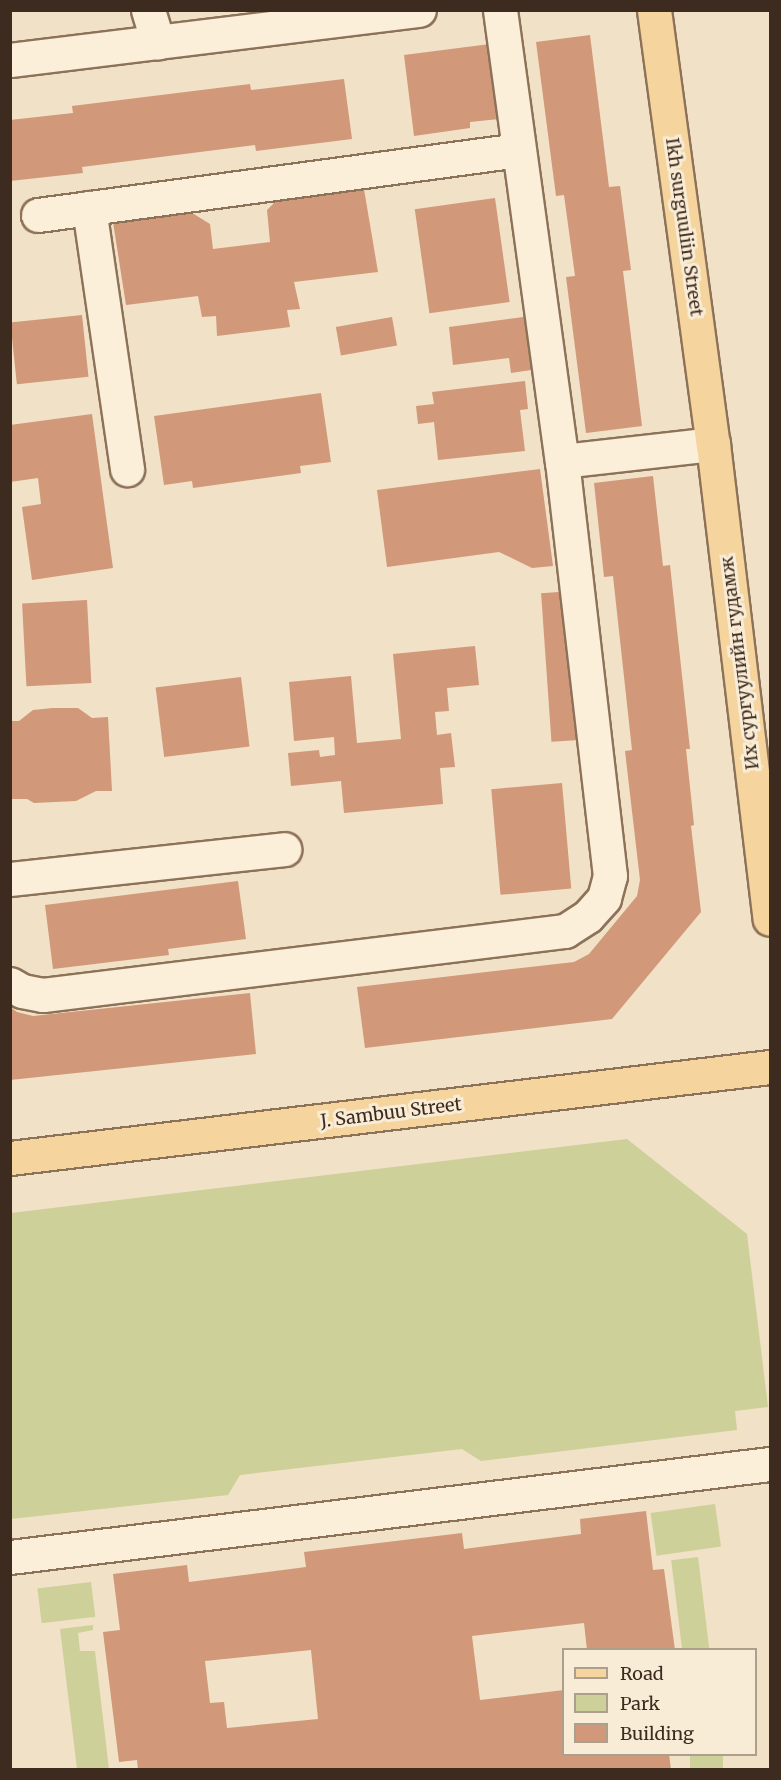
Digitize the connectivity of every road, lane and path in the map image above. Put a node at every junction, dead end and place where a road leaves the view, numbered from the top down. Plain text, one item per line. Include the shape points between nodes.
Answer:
1 (148, 10) edge
2 (419, 10) edge
3 (500, 10) edge
4 (654, 10) edge
5 (158, 42) junction
6 (10, 60) edge
7 (518, 150) junction
8 (89, 208) junction
9 (38, 215) dead end
10 (713, 444) junction
11 (562, 461) junction
12 (127, 469) dead end
13 (284, 849) dead end
14 (10, 879) edge
15 (771, 919) edge
16 (10, 984) edge
17 (771, 1067) edge
18 (12, 1158) edge
19 (771, 1464) edge
20 (10, 1557) edge

1 - 5 street
2 - 5 street
3 - 7 street
4 - 10 main road, Ikh surguuliin Street
5 - 6 street
7 - 8 street
7 - 11 street
8 - 9 street
8 - 12 street
10 - 11 street
10 - 15 main road, Их сургуулийн гудамж
11 - 16 street via 610,876 604,898 588,916 565,931 43,995
13 - 14 street
17 - 18 main road, J. Sambuu Street
19 - 20 street

